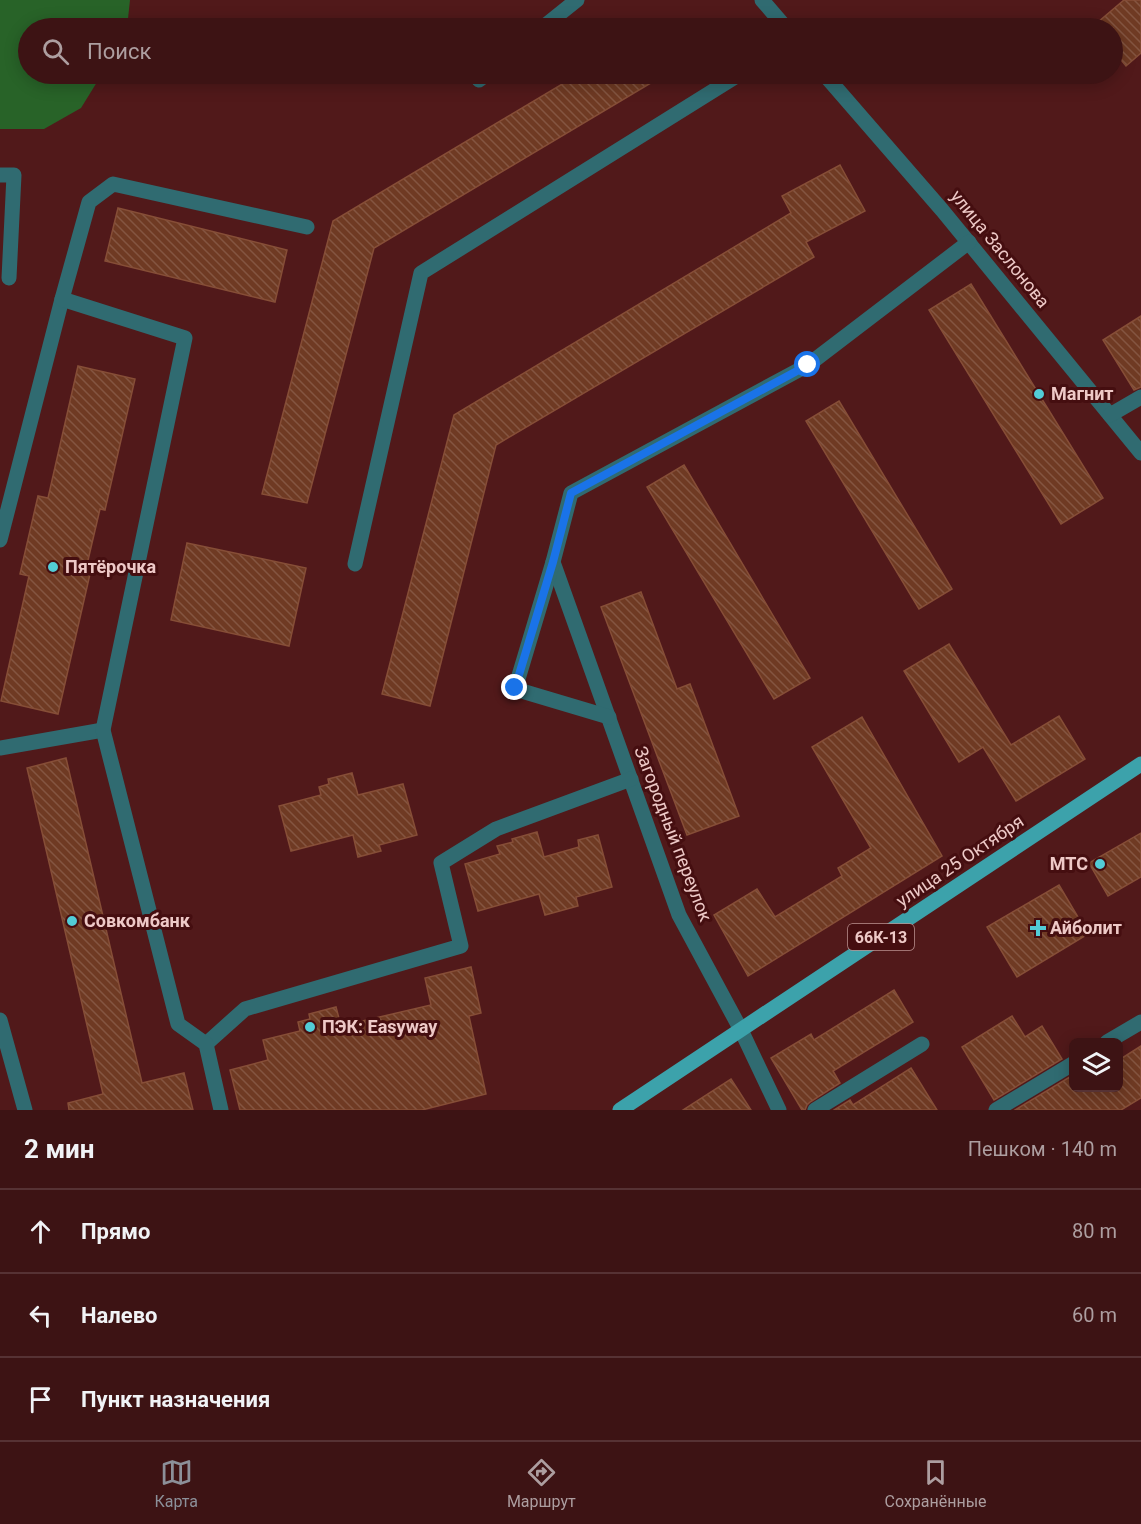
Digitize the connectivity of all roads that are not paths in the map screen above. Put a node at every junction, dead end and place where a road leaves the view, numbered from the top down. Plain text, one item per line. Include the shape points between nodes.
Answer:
1 (577, 0) edge
2 (770, 3) edge
3 (554, 18) edge
4 (780, 18) edge
5 (724, 84) edge
6 (833, 84) edge
7 (0, 175) edge
8 (306, 227) dead end
9 (969, 242) junction
10 (9, 278) dead end
11 (62, 299) junction
12 (1141, 397) edge
13 (1110, 415) junction
14 (1141, 453) edge
15 (0, 540) edge
16 (553, 562) junction
17 (356, 564) dead end
18 (609, 717) junction
19 (103, 730) junction
20 (0, 748) edge
21 (1141, 764) edge
22 (630, 779) junction
23 (0, 1020) edge
24 (1141, 1022) edge
25 (741, 1030) junction
26 (1114, 1038) edge
27 (206, 1044) junction
28 (922, 1044) dead end
29 (1069, 1066) edge
30 (25, 1110) edge
31 (221, 1110) edge
32 (620, 1110) edge
33 (779, 1110) edge
34 (815, 1110) edge
35 (996, 1110) edge

1 - 3 street
2 - 4 street
5 - 17 street via 421,273
6 - 9 street, улица Заслонова
7 - 10 street via 14,175
8 - 11 street via 113,184 89,202
9 - 13 street, улица Заслонова
9 - 16 street via 808,365 571,493
11 - 15 street
11 - 19 street via 185,338
12 - 13 street
13 - 14 street, улица Заслонова
16 - 18 street, Загородный переулок
16 - 18 street via 515,688
18 - 22 street, Загородный переулок
19 - 20 street
19 - 27 street via 178,1024
21 - 25 main road, улица 25 Октября / 66К-13
22 - 25 street, Загородный переулок via 680,915
22 - 27 street via 496,829 441,863 461,946 245,1009
23 - 30 street
24 - 26 street
25 - 32 main road, улица 25 Октября / 66К-13
25 - 33 street, Загородный переулок
27 - 31 street
28 - 34 street
29 - 35 street

